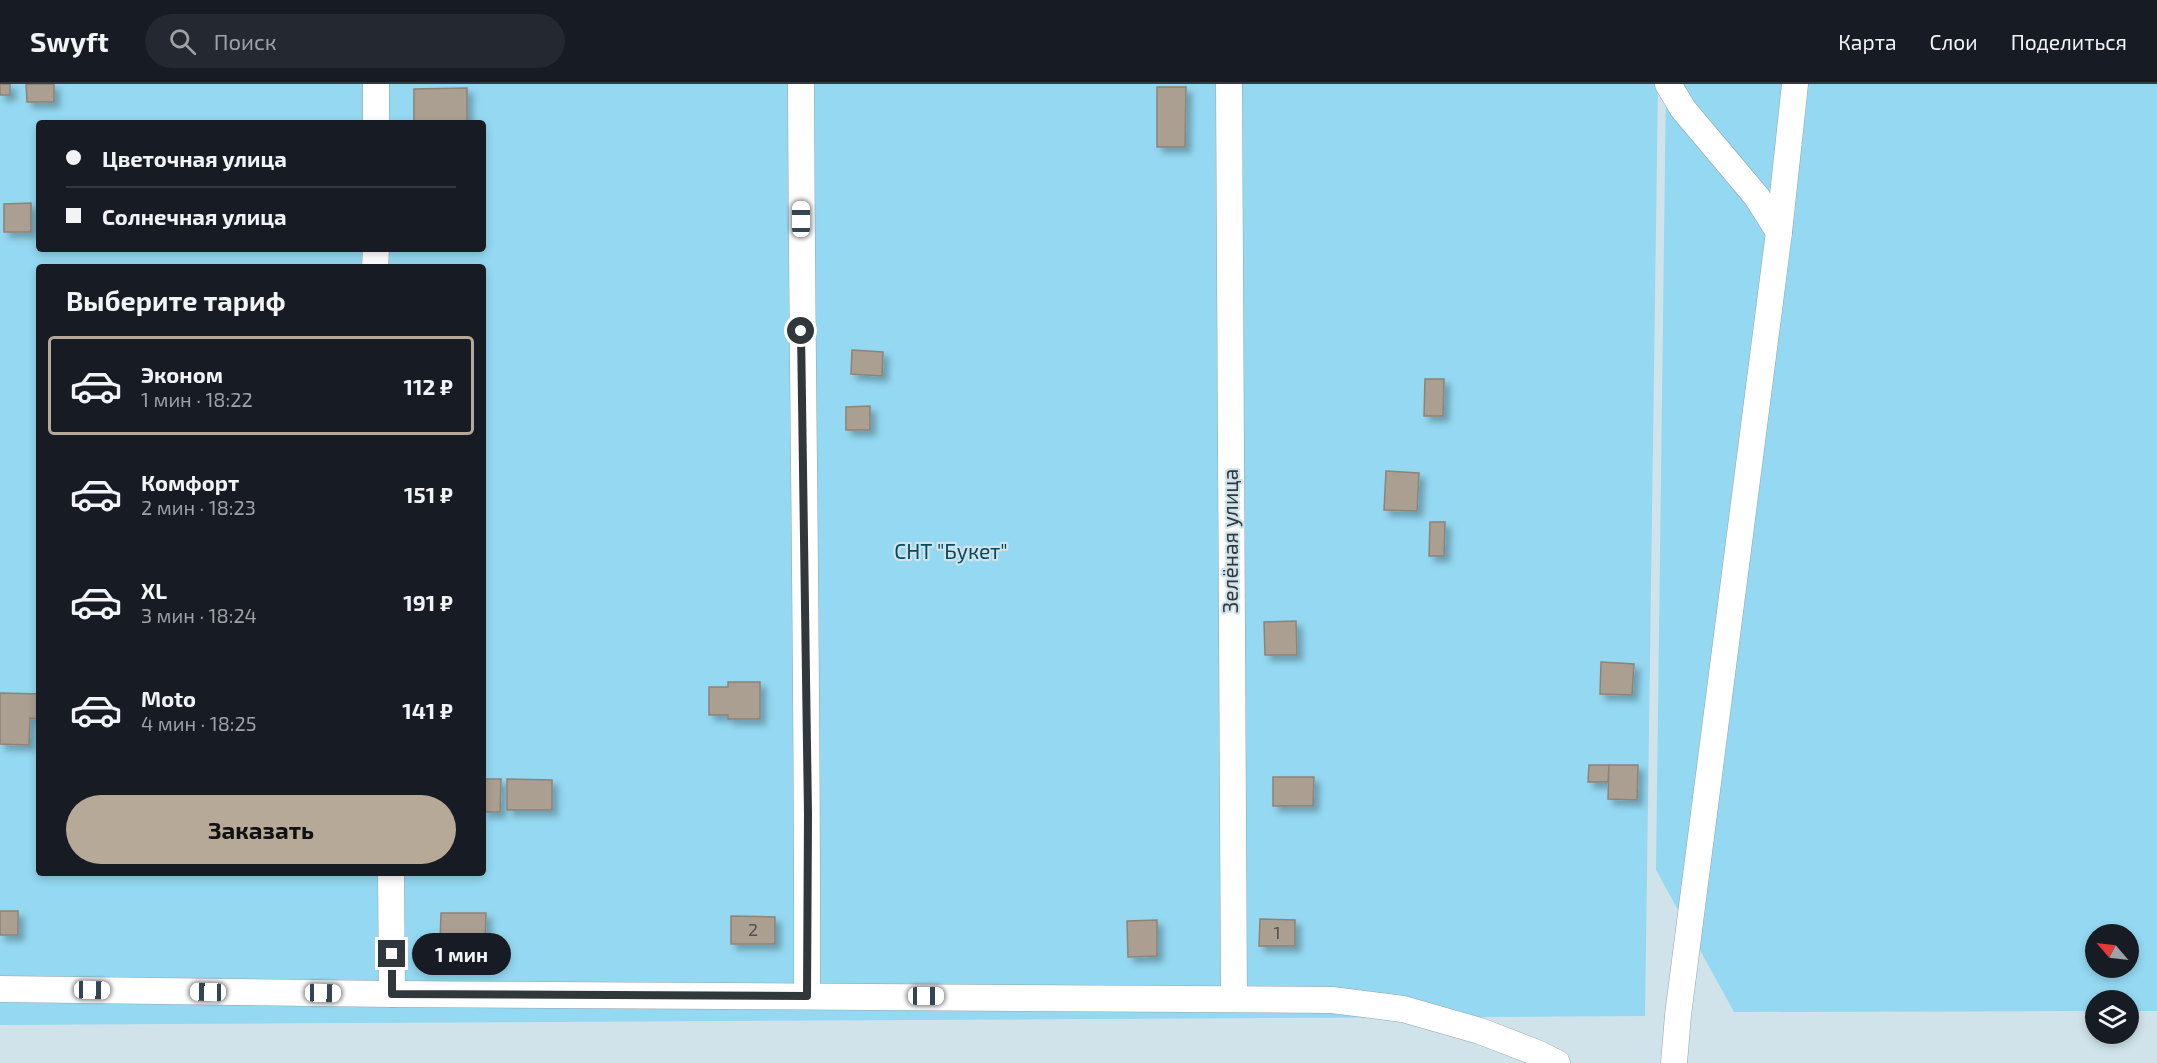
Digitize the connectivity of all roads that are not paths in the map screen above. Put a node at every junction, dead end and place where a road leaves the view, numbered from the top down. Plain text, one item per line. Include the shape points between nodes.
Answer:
1 (376, 84) edge
2 (801, 84) edge
3 (1228, 84) edge
4 (1668, 84) edge
5 (1795, 84) edge
6 (376, 120) edge
7 (1779, 232) junction
8 (391, 876) edge
9 (0, 989) edge
10 (392, 994) junction
11 (807, 996) junction
12 (1234, 999) junction
13 (1557, 1063) edge
14 (1674, 1063) edge

1 - 6 street
2 - 11 street
3 - 12 street, Зелёная улица
4 - 7 street via 1683,109 1757,197
5 - 7 street
7 - 14 street
8 - 10 street
9 - 10 street
10 - 11 street
11 - 12 street
12 - 13 street via 1332,1000 1403,1009 1480,1031

